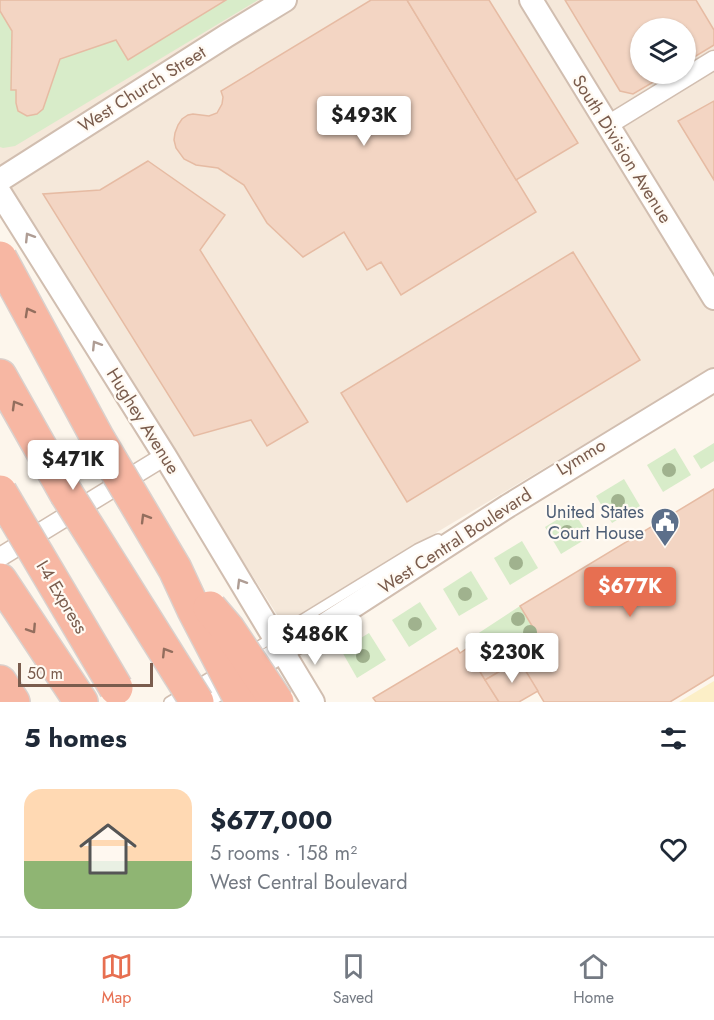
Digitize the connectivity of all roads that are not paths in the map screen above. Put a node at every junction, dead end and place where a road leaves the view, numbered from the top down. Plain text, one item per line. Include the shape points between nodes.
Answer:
1 (285, 0) edge
2 (531, 0) edge
3 (714, 60) edge
4 (608, 125) junction
5 (0, 180) edge
6 (0, 193) edge
7 (0, 258) edge
8 (714, 298) edge
9 (0, 376) edge
10 (714, 378) edge
11 (165, 456) junction
12 (0, 492) edge
13 (0, 522) edge
14 (0, 557) edge
15 (175, 569) junction
16 (0, 580) edge
17 (278, 644) junction
18 (0, 682) edge
19 (120, 695) edge
20 (13, 702) edge
21 (81, 702) edge
22 (169, 702) edge
23 (197, 702) edge
24 (243, 702) edge
25 (277, 702) edge
26 (313, 702) edge

1 - 5 street, West Church Street
2 - 4 street, South Division Avenue
3 - 4 street
4 - 8 street, South Division Avenue
11 -> 6 street, Hughey Avenue
15 -> 7 highway, bridge via 98,439
23 -> 9 highway, bridge via 66,493
10 - 17 street, West Central Boulevard via 312,633
11 - 14 street
17 -> 11 street, Hughey Avenue
12 - 19 highway, I-4 Express, bridge
13 - 19 highway, bridge
15 - 24 highway, bridge
15 - 25 highway, bridge via 228,629
16 -> 21 highway
17 - 22 lane
17 - 23 street, West Central Boulevard
17 - 26 street, Hughey Avenue
18 - 20 highway

